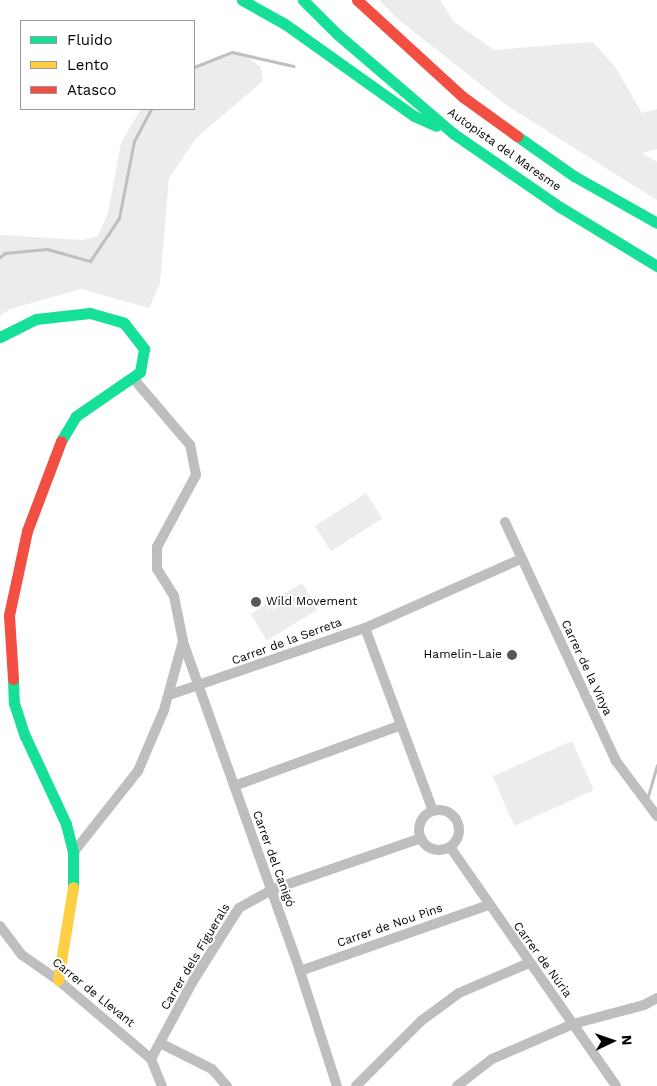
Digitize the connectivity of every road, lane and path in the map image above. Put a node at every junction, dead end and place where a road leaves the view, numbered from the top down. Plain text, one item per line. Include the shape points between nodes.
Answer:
1 (242, 0) edge
2 (303, 0) edge
3 (357, 0) edge
4 (454, 134) junction
5 (657, 223) edge
6 (657, 266) edge
7 (0, 337) edge
8 (133, 378) junction
9 (505, 522) dead end
10 (521, 559) junction
11 (4, 617) edge
12 (365, 628) junction
13 (183, 641) junction
14 (200, 687) junction
15 (169, 695) junction
16 (399, 726) junction
17 (234, 786) junction
18 (433, 812) junction
19 (657, 816) edge
20 (421, 838) junction
21 (450, 847) junction
22 (73, 853) junction
23 (271, 890) junction
24 (488, 905) junction
25 (0, 926) edge
26 (529, 963) junction
27 (300, 971) junction
28 (58, 980) junction
29 (657, 998) edge
30 (573, 1024) junction
31 (160, 1043) junction
32 (151, 1058) junction
33 (162, 1086) edge
34 (227, 1086) edge
35 (337, 1086) edge
36 (356, 1086) edge
37 (457, 1086) edge
38 (616, 1086) edge

1 - 4 main road via 285,24 414,116
2 - 4 main road, Autopista del Maresme via 336,33
3 - 5 main road, Autopista del Maresme via 463,97 574,176
4 - 6 main road, Autopista del Maresme via 560,207
7 - 8 main road via 36,319 60,314 90,313 112,318 128,327 144,349 144,365
8 - 11 main road via 76,416 58,446 27,531
8 - 13 street, Carrer del Canigó via 190,445 196,475 157,547 157,569 174,596
9 - 10 street, Carrer de la Vinya
10 - 12 street, Carrer de la Serreta
10 - 19 street, Carrer de la Vinya via 616,761
11 - 22 main road via 14,703 25,736 66,824
12 - 14 street, Carrer de la Serreta
12 - 16 street
13 - 14 street, Carrer del Canigó
13 - 15 street
14 - 15 street, Carrer de la Serreta
14 - 17 street, Carrer del Canigó
15 - 22 street via 138,771
16 - 17 street
16 - 18 street
17 - 23 street, Carrer del Canigó
18 - 20 street via 420,824
18 - 21 street via 446,812 458,826 457,838
20 - 21 street via 434,850
20 - 23 street, Carrer dels Figuerals
21 - 24 street, Carrer de Núria
22 - 28 main road via 74,882
23 - 27 street, Carrer del Canigó
23 - 31 street, Carrer dels Figuerals via 239,908 193,981
24 - 26 street, Carrer de Núria
24 - 27 street, Carrer de Nou Pins
25 - 28 street, Carrer de Llevant via 22,955
26 - 30 street, Carrer de Núria
26 - 36 street via 458,993 420,1021
27 - 35 street, Carrer del Canigó
28 - 32 street, Carrer de Llevant
29 - 30 street
30 - 37 street via 492,1058
30 - 38 street, Carrer de Núria
31 - 32 street, Carrer dels Figuerals
31 - 34 street via 212,1069
32 - 33 street, Carrer de Llevant

